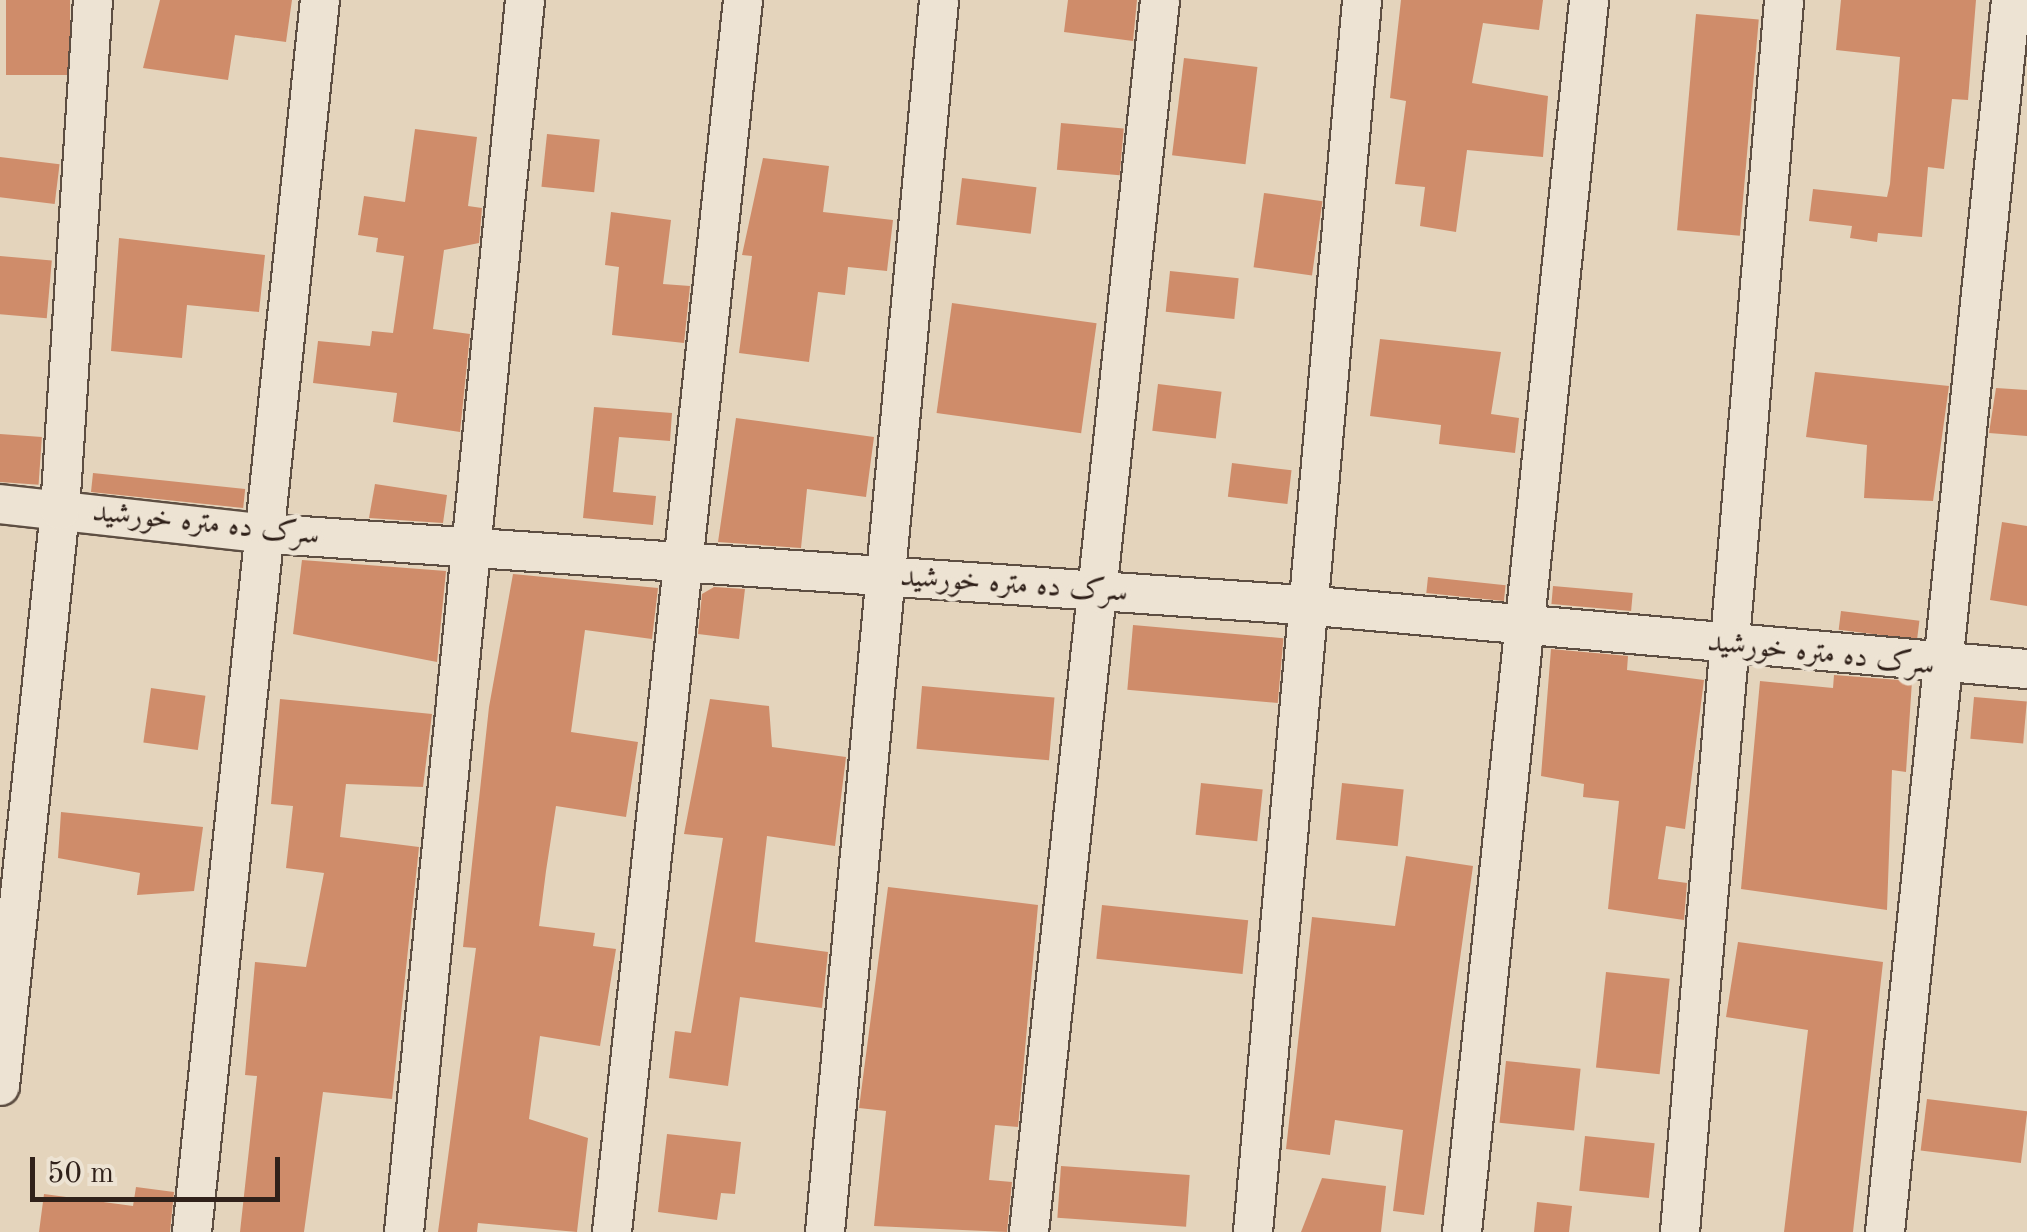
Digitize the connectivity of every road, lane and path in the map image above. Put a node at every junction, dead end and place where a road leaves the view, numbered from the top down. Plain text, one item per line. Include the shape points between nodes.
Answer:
1 (93, 0) edge
2 (320, 0) edge
3 (525, 0) edge
4 (743, 0) edge
5 (939, 0) edge
6 (1160, 0) edge
7 (1362, 0) edge
8 (1589, 0) edge
9 (1784, 0) edge
10 (2012, 0) edge
11 (0, 504) edge
12 (60, 510) junction
13 (259, 533) junction
14 (476, 546) junction
15 (677, 558) junction
16 (892, 575) junction
17 (1103, 592) junction
18 (1315, 606) junction
19 (1526, 628) junction
20 (1736, 645) junction
21 (1948, 667) junction
22 (2027, 669) edge
23 (0, 1086) edge
24 (192, 1232) edge
25 (404, 1232) edge
26 (612, 1232) edge
27 (825, 1232) edge
28 (1029, 1232) edge
29 (1253, 1232) edge
30 (1462, 1232) edge
31 (1680, 1232) edge
32 (1886, 1232) edge

1 - 12 street
2 - 13 street
3 - 14 street
4 - 15 street
5 - 16 street
6 - 17 street
7 - 18 street
8 - 19 street
9 - 20 street
10 - 21 street
11 - 12 street, سرک ده متره خورشید
12 - 13 street, سرک ده متره خورشید
12 - 23 street
13 - 14 street, سرک ده متره خورشید
13 - 24 street
14 - 15 street, سرک ده متره خورشید
14 - 25 street
15 - 16 street, سرک ده متره خورشید
15 - 26 street
16 - 17 street, سرک ده متره خورشید
16 - 27 street
17 - 18 street, سرک ده متره خورشید
17 - 28 street
18 - 19 street, سرک ده متره خورشید
18 - 29 street
19 - 20 street, سرک ده متره خورشید
19 - 30 street
20 - 21 street, سرک ده متره خورشید
20 - 31 street
21 - 22 street, سرک ده متره خورشید
21 - 32 street

